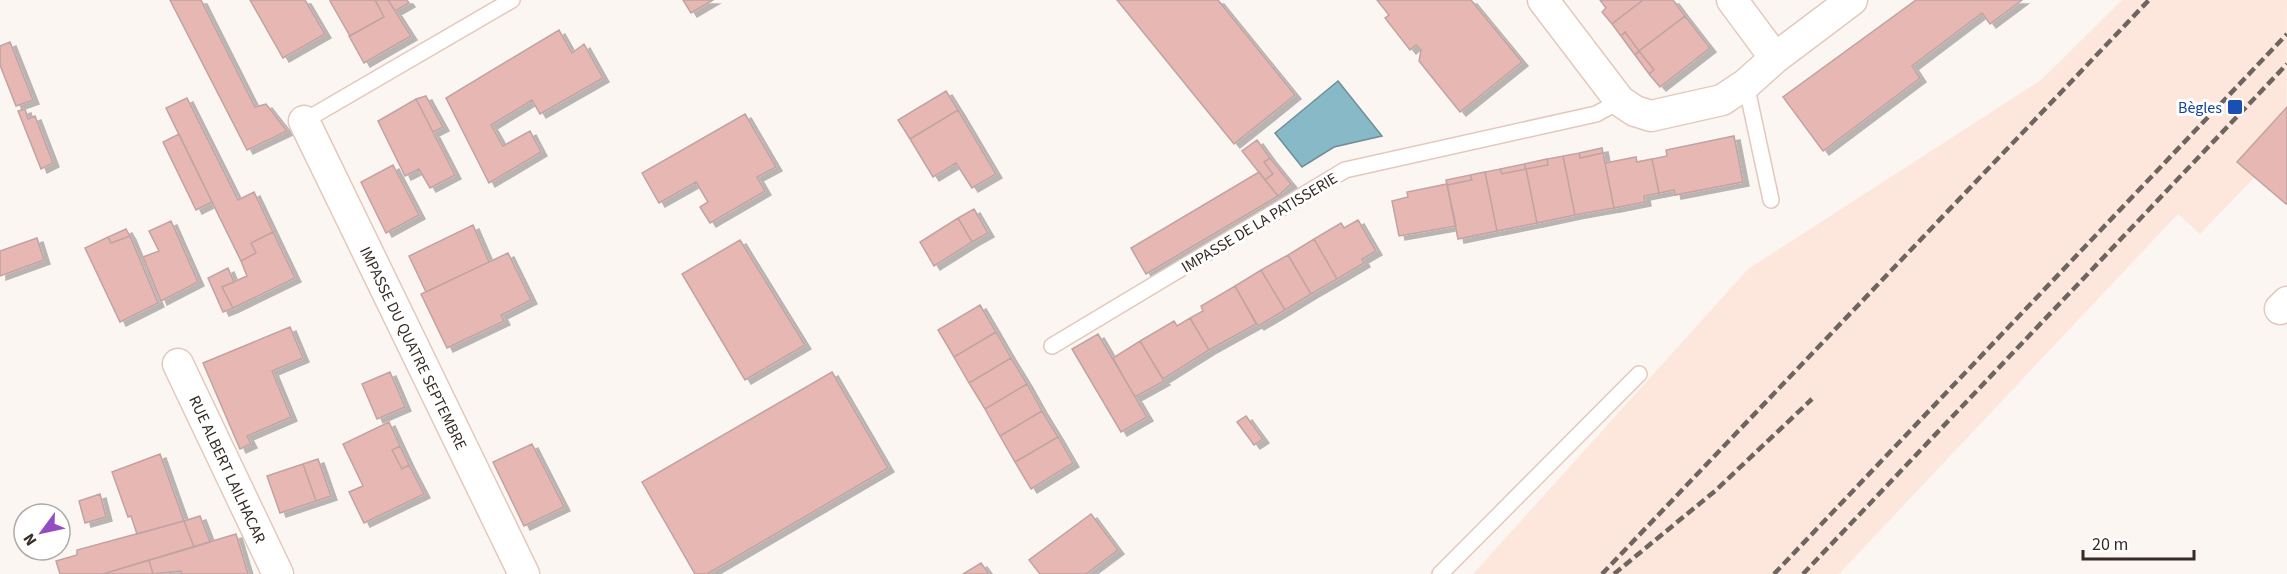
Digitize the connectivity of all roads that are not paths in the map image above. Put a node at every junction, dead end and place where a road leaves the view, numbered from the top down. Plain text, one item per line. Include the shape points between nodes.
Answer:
1 (512, 0) edge
2 (1543, 0) edge
3 (1732, 0) edge
4 (1852, 0) edge
5 (1775, 58) junction
6 (1746, 84) junction
7 (1620, 100) junction
8 (304, 121) joint
9 (1771, 200) dead end
10 (1052, 346) dead end
11 (178, 364) dead end
12 (1639, 374) dead end
13 (278, 574) edge
14 (524, 574) edge
15 (1440, 574) edge

1 - 8 lane
2 - 7 street
3 - 5 street
4 - 5 street
5 - 6 street
6 - 7 street via 1722,100 1651,116
6 - 9 lane
7 - 10 lane, IMPASSE DE LA PATISSERIE via 1596,114 1345,170
8 - 14 street, IMPASSE DU QUATRE SEPTEMBRE
11 - 13 street, RUE ALBERT LAILHACAR
12 - 15 lane

